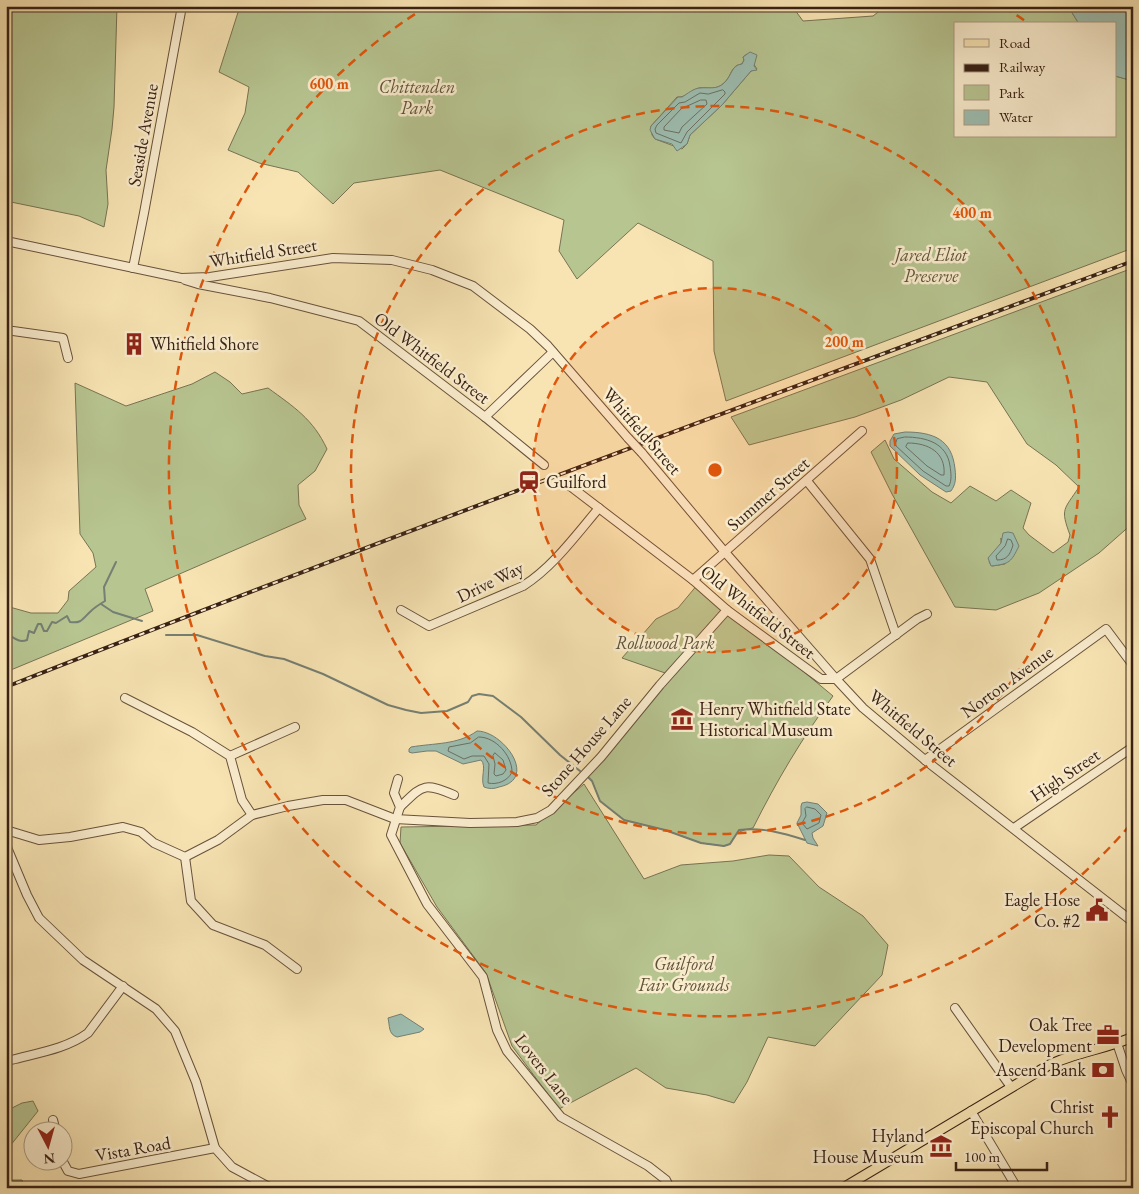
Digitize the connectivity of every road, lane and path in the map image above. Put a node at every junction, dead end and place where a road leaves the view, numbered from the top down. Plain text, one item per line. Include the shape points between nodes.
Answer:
1 (182, 6) edge
2 (6, 242) edge
3 (133, 268) junction
4 (227, 275) junction
5 (180, 278) junction
6 (229, 291) junction
7 (6, 330) edge
8 (552, 352) junction
9 (68, 358) dead end
10 (486, 417) junction
11 (862, 431) dead end
12 (544, 465) dead end
13 (807, 481) junction
14 (570, 486) dead end
15 (599, 508) junction
16 (724, 551) junction
17 (693, 580) junction
18 (401, 610) dead end
19 (727, 610) junction
20 (927, 614) dead end
21 (896, 635) junction
22 (1133, 665) edge
23 (836, 679) junction
24 (125, 698) dead end
25 (295, 727) dead end
26 (1133, 747) edge
27 (230, 756) junction
28 (925, 760) junction
29 (398, 779) dead end
30 (454, 796) dead end
31 (400, 807) junction
32 (252, 816) junction
33 (395, 819) junction
34 (1014, 828) junction
35 (6, 830) edge
36 (6, 845) edge
37 (185, 857) junction
38 (1133, 922) edge
39 (297, 969) dead end
40 (123, 986) junction
41 (955, 1008) dead end
42 (1133, 1037) edge
43 (1117, 1043) junction
44 (6, 1059) edge
45 (1133, 1085) edge
46 (1011, 1087) junction
47 (971, 1111) junction
48 (215, 1148) junction
49 (72, 1171) edge
50 (271, 1188) edge
51 (670, 1188) edge
52 (842, 1188) edge
53 (1017, 1188) edge

1 - 3 street, Seaside Avenue
2 - 3 street, Whitfield Street
3 - 5 street, Whitfield Street
4 - 5 street, Whitfield Street
4 - 6 street
4 - 8 street, Whitfield Street via 333,258 392,260 432,270 473,286 530,329
5 - 6 street, Old Whitfield Street
6 - 10 street, Old Whitfield Street via 358,321
7 - 9 street via 64,338
8 - 10 street
8 - 16 street, Whitfield Street, bridge
10 - 12 street, Old Whitfield Street
11 - 13 street, Summer Street
13 - 16 street, Summer Street
13 - 21 street via 870,559
14 - 15 street, Old Whitfield Street
15 - 17 street, Old Whitfield Street
15 - 18 street, Drive Way via 552,562 524,586 429,626
16 - 17 street, Summer Street
16 - 23 street, Whitfield Street
17 - 19 street, Old Whitfield Street
19 - 23 street, Old Whitfield Street via 814,675 821,679
19 - 33 street, Stone House Lane via 660,684 601,757 551,810 537,818 517,822
20 - 21 street
21 - 23 street
22 - 28 street, Norton Avenue via 1106,629
23 - 28 street, Whitfield Street via 864,708
24 - 27 street via 192,732
25 - 27 street
26 - 34 street, High Street
27 - 32 street via 242,800
28 - 34 street, Whitfield Street
29 - 31 street via 394,793
30 - 31 street via 427,786
31 - 33 street
32 - 33 street, Stone House Lane via 305,803 346,800
32 - 37 street, Stone House Lane via 218,840
33 - 51 street, Lovers Lane via 391,835 427,904 483,977 497,1030 507,1051 561,1117 648,1166 666,1180
34 - 38 street, Whitfield Street
35 - 37 street via 39,840 123,827 141,832 154,843
36 - 40 street via 26,896 39,918 83,960
37 - 39 street via 191,901 213,924 265,945
40 - 44 street via 82,1038 72,1044
40 - 48 street via 156,1009 175,1032 196,1082
41 - 46 street
42 - 43 main road
43 - 45 street
43 - 46 main road via 1060,1060
46 - 47 main road
47 - 52 main road
47 - 53 street
48 - 49 street, Vista Road via 79,1174
48 - 50 street via 232,1166

